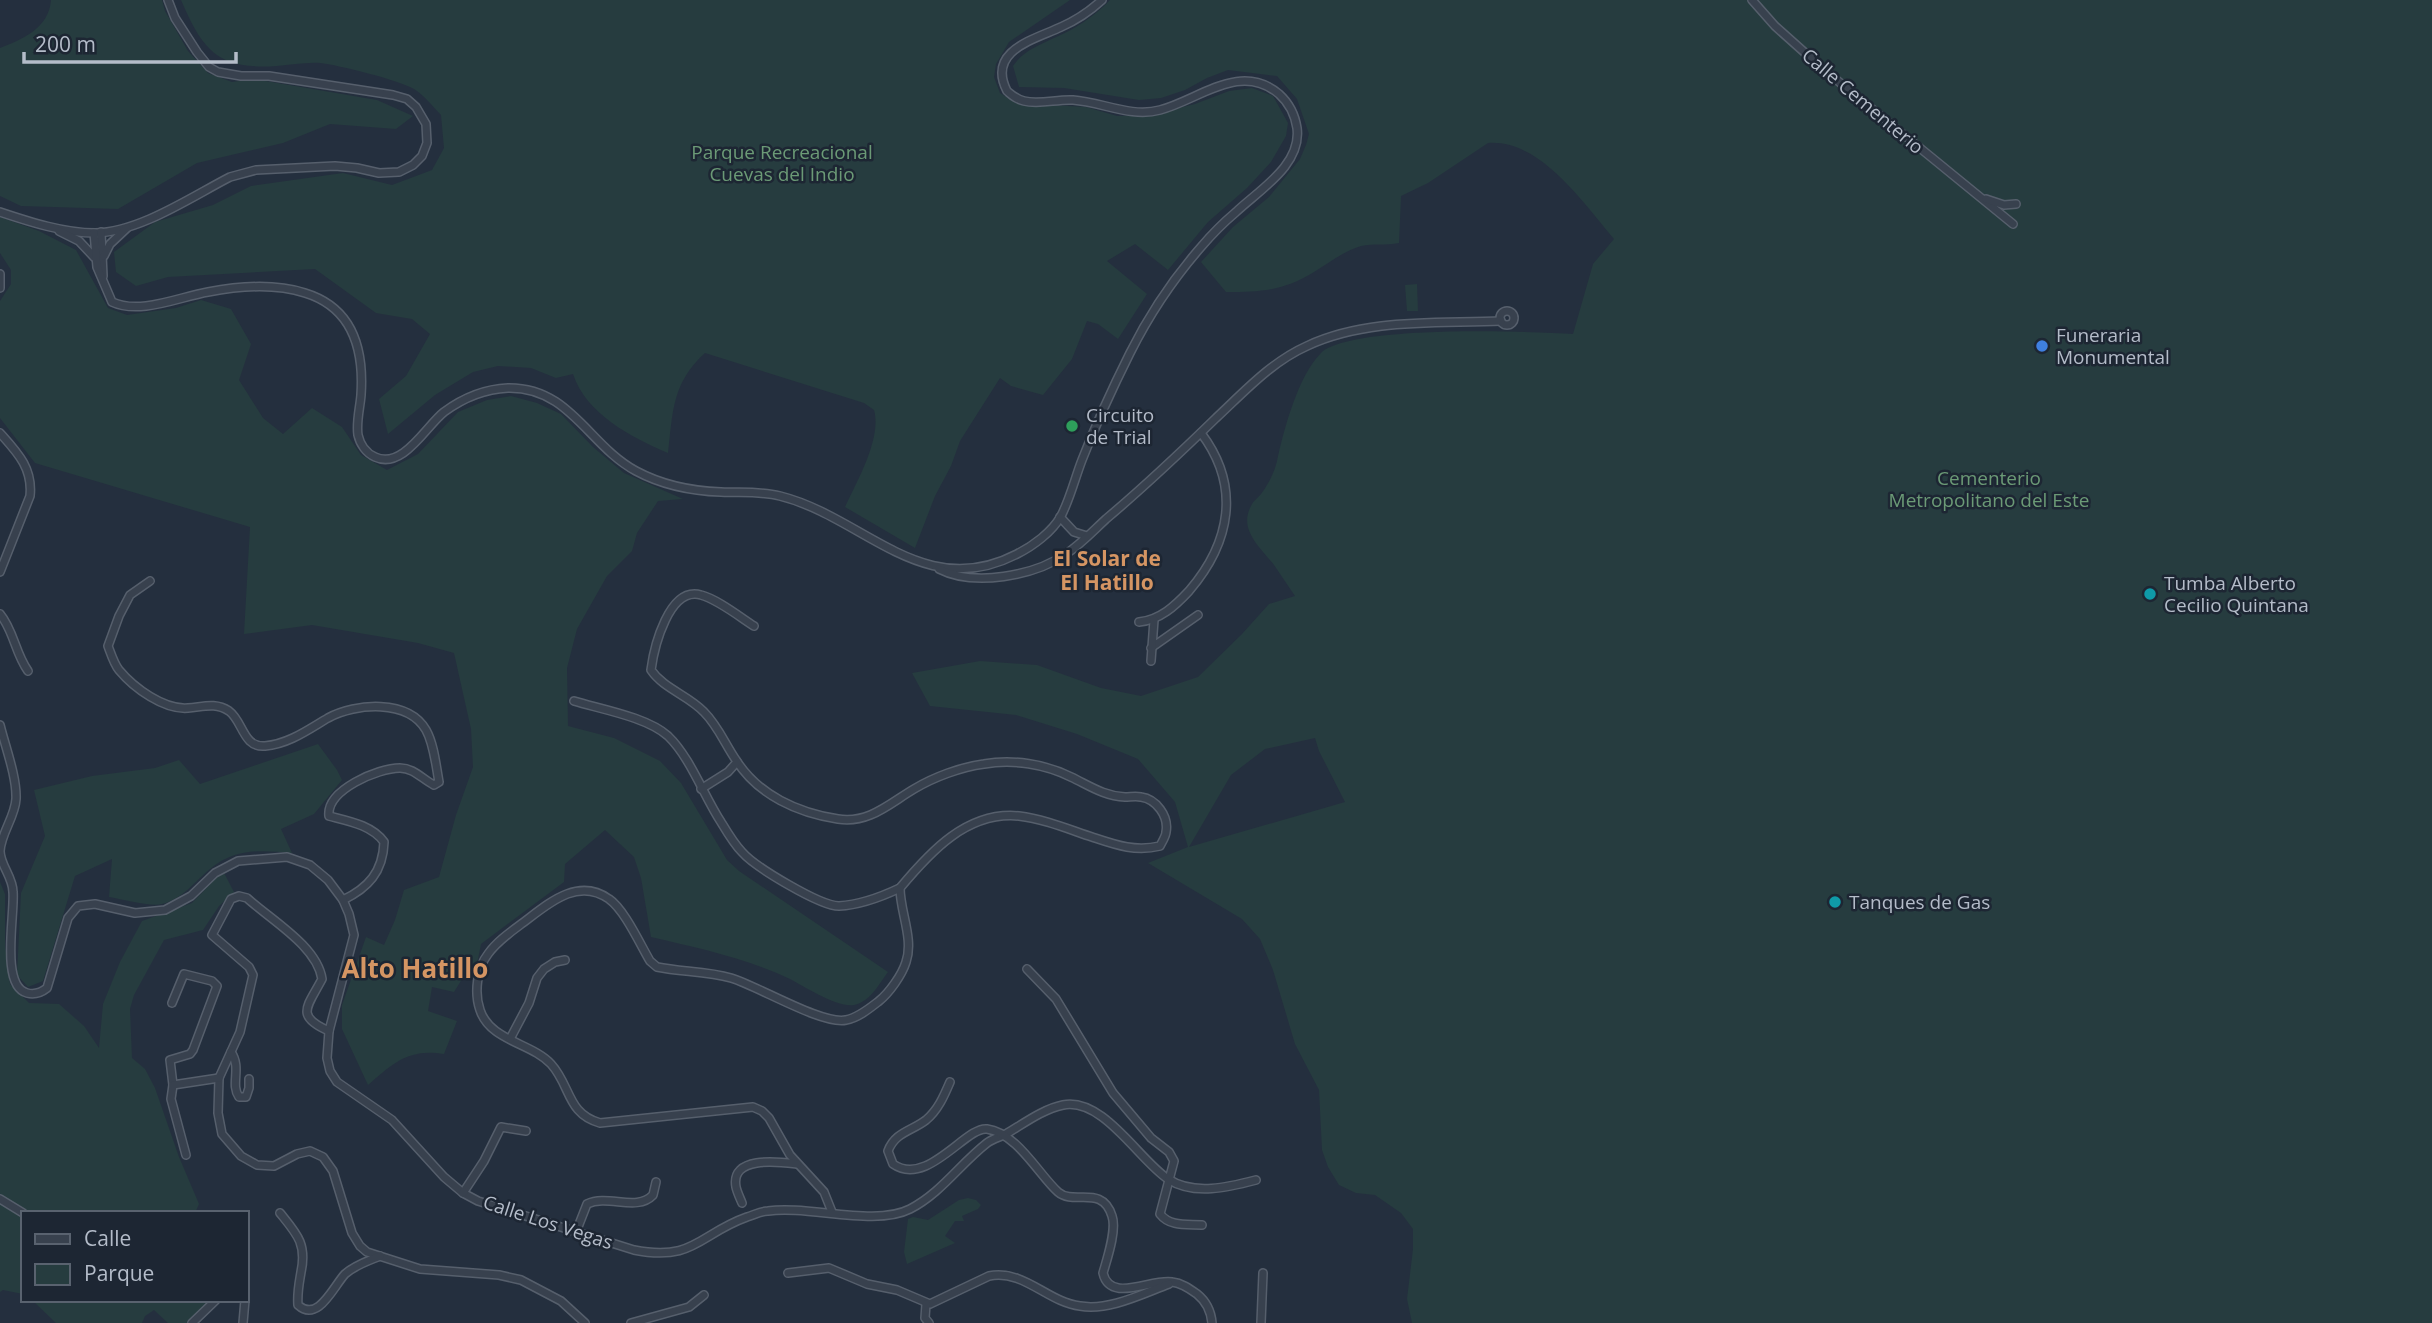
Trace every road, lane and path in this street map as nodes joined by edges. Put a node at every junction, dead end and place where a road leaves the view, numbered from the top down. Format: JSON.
{"nodes":[{"id":1,"x":168,"y":0,"type":"edge"},
{"id":2,"x":1102,"y":0,"type":"edge"},
{"id":3,"x":1752,"y":0,"type":"edge"},
{"id":4,"x":1979,"y":196,"type":"junction"},
{"id":5,"x":2016,"y":204,"type":"dead end"},
{"id":6,"x":0,"y":212,"type":"edge"},
{"id":7,"x":2012,"y":223,"type":"dead end"},
{"id":8,"x":49,"y":226,"type":"junction"},
{"id":9,"x":130,"y":226,"type":"junction"},
{"id":10,"x":97,"y":233,"type":"junction"},
{"id":11,"x":99,"y":260,"type":"junction"},
{"id":12,"x":0,"y":274,"type":"edge"},
{"id":13,"x":0,"y":288,"type":"edge"},
{"id":14,"x":1501,"y":321,"type":"dead end"},
{"id":15,"x":0,"y":433,"type":"edge"},
{"id":16,"x":1201,"y":433,"type":"junction"},
{"id":17,"x":1060,"y":517,"type":"junction"},
{"id":18,"x":1087,"y":536,"type":"junction"},
{"id":19,"x":935,"y":568,"type":"junction"},
{"id":20,"x":0,"y":572,"type":"edge"},
{"id":21,"x":150,"y":581,"type":"dead end"},
{"id":22,"x":0,"y":614,"type":"edge"},
{"id":23,"x":1198,"y":615,"type":"dead end"},
{"id":24,"x":1154,"y":620,"type":"junction"},
{"id":25,"x":1139,"y":622,"type":"dead end"},
{"id":26,"x":754,"y":626,"type":"dead end"},
{"id":27,"x":1151,"y":648,"type":"junction"},
{"id":28,"x":1151,"y":661,"type":"dead end"},
{"id":29,"x":28,"y":671,"type":"dead end"},
{"id":30,"x":574,"y":701,"type":"dead end"},
{"id":31,"x":0,"y":725,"type":"edge"},
{"id":32,"x":737,"y":762,"type":"junction"},
{"id":33,"x":701,"y":789,"type":"junction"},
{"id":34,"x":900,"y":888,"type":"junction"},
{"id":35,"x":342,"y":900,"type":"junction"},
{"id":36,"x":565,"y":960,"type":"dead end"},
{"id":37,"x":1027,"y":969,"type":"dead end"},
{"id":38,"x":173,"y":1003,"type":"dead end"},
{"id":39,"x":329,"y":1031,"type":"junction"},
{"id":40,"x":510,"y":1039,"type":"junction"},
{"id":41,"x":231,"y":1052,"type":"junction"},
{"id":42,"x":219,"y":1078,"type":"junction"},
{"id":43,"x":249,"y":1079,"type":"dead end"},
{"id":44,"x":950,"y":1082,"type":"dead end"},
{"id":45,"x":173,"y":1085,"type":"junction"},
{"id":46,"x":526,"y":1131,"type":"dead end"},
{"id":47,"x":1002,"y":1136,"type":"junction"},
{"id":48,"x":186,"y":1155,"type":"dead end"},
{"id":49,"x":797,"y":1164,"type":"junction"},
{"id":50,"x":1169,"y":1180,"type":"junction"},
{"id":51,"x":1256,"y":1180,"type":"dead end"},
{"id":52,"x":656,"y":1182,"type":"dead end"},
{"id":53,"x":463,"y":1193,"type":"junction"},
{"id":54,"x":0,"y":1199,"type":"edge"},
{"id":55,"x":742,"y":1203,"type":"dead end"},
{"id":56,"x":21,"y":1212,"type":"edge"},
{"id":57,"x":832,"y":1212,"type":"junction"},
{"id":58,"x":280,"y":1213,"type":"dead end"},
{"id":59,"x":1202,"y":1225,"type":"dead end"},
{"id":60,"x":576,"y":1232,"type":"junction"},
{"id":61,"x":380,"y":1256,"type":"junction"},
{"id":62,"x":788,"y":1273,"type":"dead end"},
{"id":63,"x":1263,"y":1273,"type":"dead end"},
{"id":64,"x":1174,"y":1282,"type":"junction"},
{"id":65,"x":704,"y":1295,"type":"dead end"},
{"id":66,"x":214,"y":1302,"type":"edge"},
{"id":67,"x":245,"y":1302,"type":"edge"},
{"id":68,"x":926,"y":1304,"type":"junction"},
{"id":69,"x":1212,"y":1319,"type":"edge"},
{"id":70,"x":192,"y":1323,"type":"edge"},
{"id":71,"x":243,"y":1323,"type":"edge"},
{"id":72,"x":585,"y":1323,"type":"edge"},
{"id":73,"x":631,"y":1323,"type":"edge"},
{"id":74,"x":929,"y":1323,"type":"edge"},
{"id":75,"x":1218,"y":1323,"type":"edge"},
{"id":76,"x":1261,"y":1323,"type":"edge"}],
"edges":[{"from":1,"to":9,"type":"street"},
{"from":2,"to":17,"type":"street"},
{"from":3,"to":4,"type":"street","name":"Calle Cementerio"},
{"from":4,"to":5,"type":"street","name":"Calle Cementerio"},
{"from":4,"to":7,"type":"street","name":"Calle Cementerio"},
{"from":6,"to":8,"type":"street"},
{"from":8,"to":10,"type":"street"},
{"from":8,"to":11,"type":"street"},
{"from":9,"to":10,"type":"street"},
{"from":9,"to":11,"type":"street"},
{"from":10,"to":11,"type":"street"},
{"from":11,"to":19,"type":"street"},
{"from":12,"to":13,"type":"street"},
{"from":14,"to":16,"type":"street"},
{"from":15,"to":20,"type":"street"},
{"from":16,"to":18,"type":"street"},
{"from":16,"to":24,"type":"street"},
{"from":17,"to":18,"type":"street"},
{"from":17,"to":19,"type":"street"},
{"from":18,"to":19,"type":"street"},
{"from":21,"to":35,"type":"street"},
{"from":22,"to":29,"type":"street"},
{"from":23,"to":27,"type":"street"},
{"from":24,"to":25,"type":"street"},
{"from":24,"to":27,"type":"street"},
{"from":26,"to":32,"type":"street"},
{"from":27,"to":28,"type":"street"},
{"from":30,"to":33,"type":"street"},
{"from":31,"to":35,"type":"street","name":"Calle Los Vegas"},
{"from":32,"to":33,"type":"street"},
{"from":32,"to":34,"type":"street"},
{"from":33,"to":34,"type":"street"},
{"from":34,"to":40,"type":"street"},
{"from":35,"to":39,"type":"street","name":"Calle Los Vegas"},
{"from":36,"to":40,"type":"street"},
{"from":37,"to":50,"type":"street"},
{"from":38,"to":45,"type":"street"},
{"from":39,"to":41,"type":"street"},
{"from":39,"to":53,"type":"street","name":"Calle Los Vegas"},
{"from":40,"to":49,"type":"street"},
{"from":41,"to":42,"type":"street"},
{"from":41,"to":43,"type":"street"},
{"from":42,"to":45,"type":"street"},
{"from":42,"to":61,"type":"street"},
{"from":44,"to":47,"type":"street"},
{"from":45,"to":48,"type":"street"},
{"from":46,"to":53,"type":"street"},
{"from":47,"to":50,"type":"street","name":"Calle Los Vegas"},
{"from":47,"to":57,"type":"street","name":"Calle Los Vegas"},
{"from":47,"to":64,"type":"street"},
{"from":49,"to":55,"type":"street"},
{"from":49,"to":57,"type":"street"},
{"from":50,"to":51,"type":"street"},
{"from":50,"to":59,"type":"street"},
{"from":52,"to":60,"type":"street"},
{"from":53,"to":60,"type":"street","name":"Calle Los Vegas"},
{"from":54,"to":56,"type":"street"},
{"from":57,"to":60,"type":"street","name":"Calle Los Vegas"},
{"from":58,"to":61,"type":"street"},
{"from":61,"to":72,"type":"street"},
{"from":62,"to":68,"type":"street"},
{"from":63,"to":76,"type":"street"},
{"from":64,"to":68,"type":"street"},
{"from":64,"to":69,"type":"street"},
{"from":65,"to":73,"type":"street"},
{"from":66,"to":70,"type":"street"},
{"from":67,"to":71,"type":"street"},
{"from":68,"to":74,"type":"street"},
{"from":69,"to":75,"type":"street"}]}
